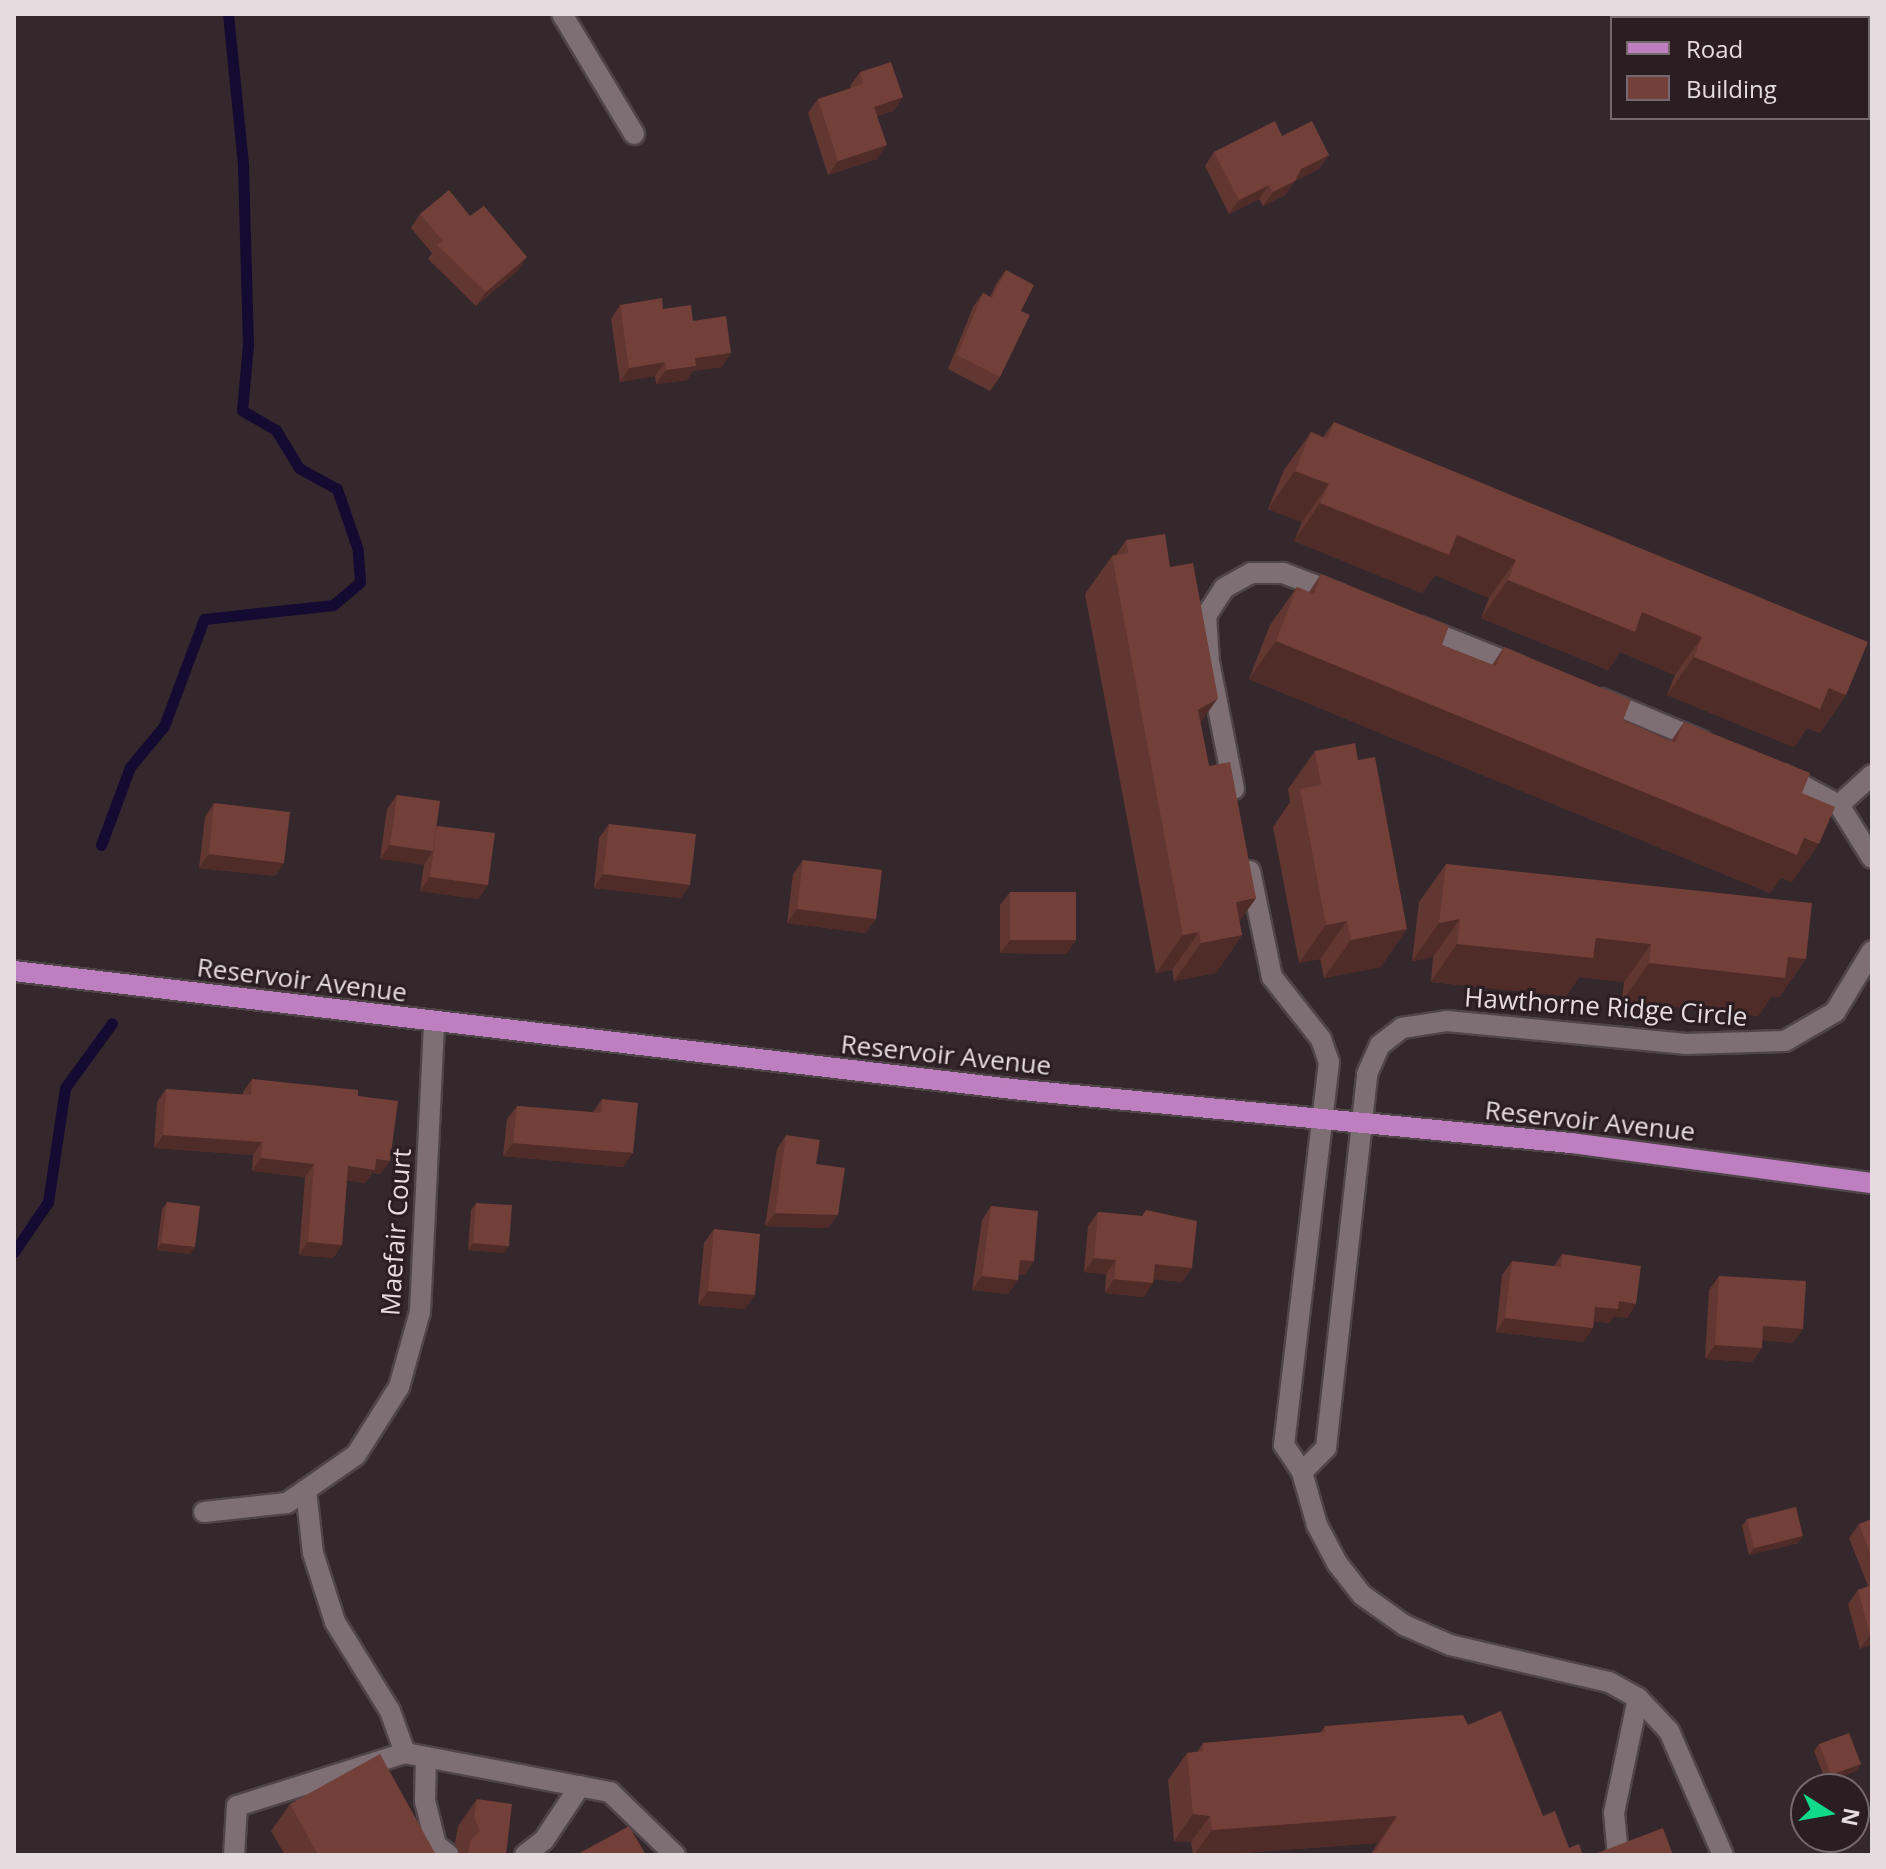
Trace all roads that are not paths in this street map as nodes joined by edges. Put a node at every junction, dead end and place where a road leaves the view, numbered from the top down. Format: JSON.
{"nodes":[{"id":1,"x":562,"y":14,"type":"edge"},
{"id":2,"x":634,"y":134,"type":"dead end"},
{"id":3,"x":1353,"y":600,"type":"edge"},
{"id":4,"x":1395,"y":616,"type":"edge"},
{"id":5,"x":1545,"y":677,"type":"edge"},
{"id":6,"x":1584,"y":692,"type":"edge"},
{"id":7,"x":1719,"y":748,"type":"edge"},
{"id":8,"x":1761,"y":766,"type":"edge"},
{"id":9,"x":1872,"y":775,"type":"edge"},
{"id":10,"x":1839,"y":805,"type":"junction"},
{"id":11,"x":1239,"y":814,"type":"edge"},
{"id":12,"x":1245,"y":845,"type":"edge"},
{"id":13,"x":1872,"y":858,"type":"edge"},
{"id":14,"x":1872,"y":951,"type":"edge"},
{"id":15,"x":14,"y":971,"type":"edge"},
{"id":16,"x":434,"y":1022,"type":"junction"},
{"id":17,"x":1323,"y":1118,"type":"junction"},
{"id":18,"x":1362,"y":1122,"type":"junction"},
{"id":19,"x":1872,"y":1183,"type":"edge"},
{"id":20,"x":1302,"y":1472,"type":"junction"},
{"id":21,"x":306,"y":1490,"type":"junction"},
{"id":22,"x":204,"y":1512,"type":"dead end"},
{"id":23,"x":1638,"y":1698,"type":"junction"},
{"id":24,"x":405,"y":1753,"type":"junction"},
{"id":25,"x":426,"y":1757,"type":"junction"},
{"id":26,"x":580,"y":1786,"type":"junction"},
{"id":27,"x":234,"y":1855,"type":"edge"},
{"id":28,"x":449,"y":1855,"type":"edge"},
{"id":29,"x":525,"y":1855,"type":"edge"},
{"id":30,"x":675,"y":1855,"type":"edge"},
{"id":31,"x":1618,"y":1855,"type":"edge"},
{"id":32,"x":1723,"y":1855,"type":"edge"}],
"edges":[{"from":1,"to":2,"type":"street"},
{"from":3,"to":11,"type":"street"},
{"from":4,"to":5,"type":"street"},
{"from":6,"to":7,"type":"street"},
{"from":8,"to":10,"type":"street"},
{"from":9,"to":10,"type":"street"},
{"from":10,"to":13,"type":"street"},
{"from":12,"to":17,"type":"street"},
{"from":14,"to":18,"type":"street","name":"Hawthorne Ridge Circle"},
{"from":15,"to":16,"type":"main road","name":"Reservoir Avenue"},
{"from":16,"to":17,"type":"main road","name":"Reservoir Avenue"},
{"from":16,"to":21,"type":"street","name":"Maefair Court"},
{"from":17,"to":18,"type":"main road","name":"Reservoir Avenue"},
{"from":17,"to":20,"type":"street"},
{"from":18,"to":19,"type":"main road","name":"Reservoir Avenue"},
{"from":18,"to":20,"type":"street","name":"Hawthorne Ridge Circle"},
{"from":20,"to":23,"type":"street"},
{"from":21,"to":22,"type":"street","name":"Maefair Court"},
{"from":21,"to":24,"type":"street"},
{"from":23,"to":31,"type":"street"},
{"from":23,"to":32,"type":"street"},
{"from":24,"to":25,"type":"street"},
{"from":24,"to":27,"type":"street"},
{"from":25,"to":26,"type":"street"},
{"from":25,"to":28,"type":"street"},
{"from":26,"to":29,"type":"street"},
{"from":26,"to":30,"type":"street"}]}
